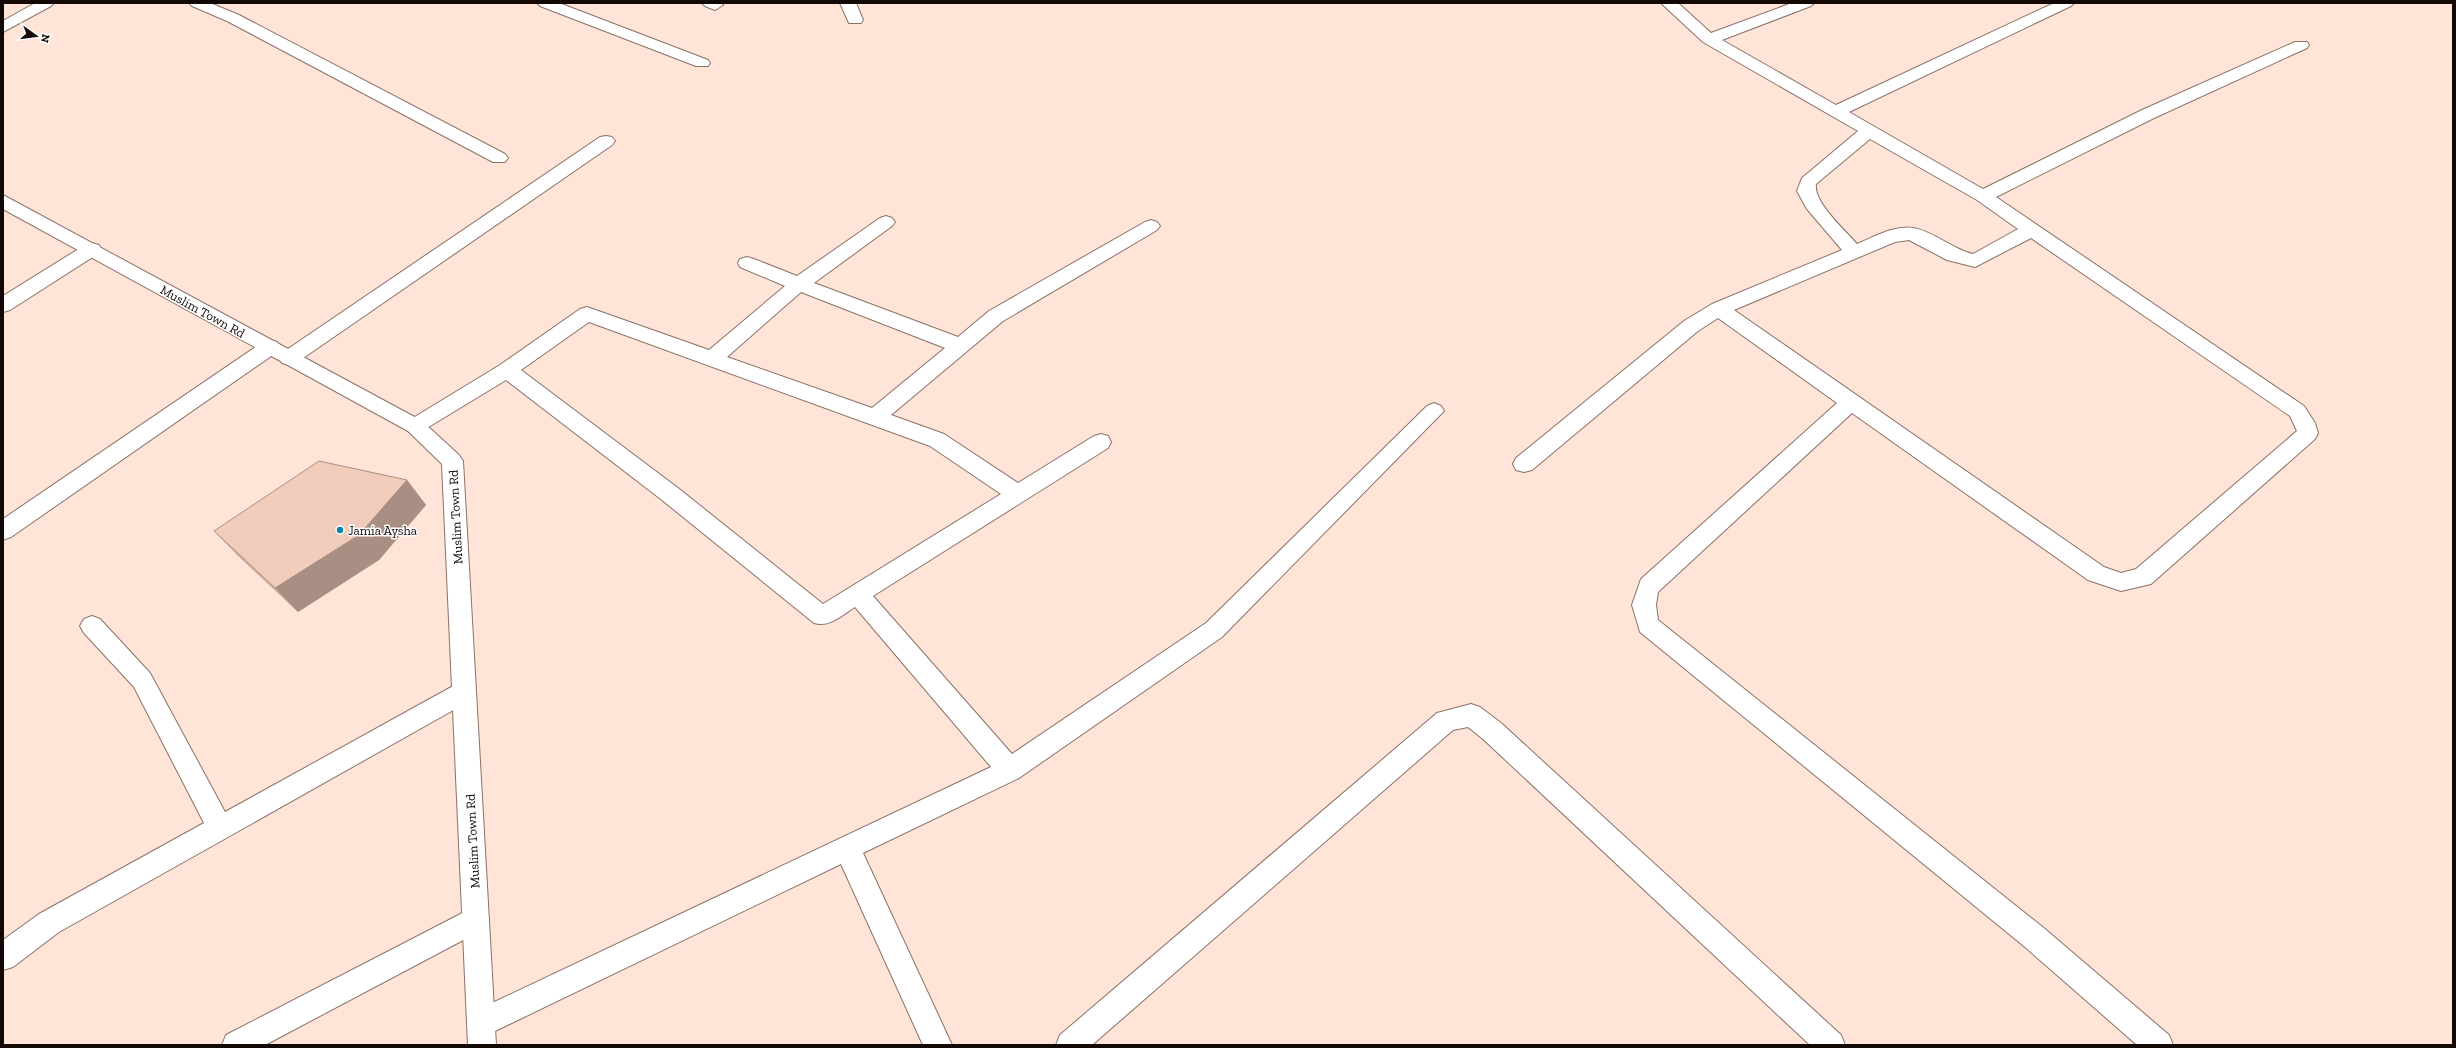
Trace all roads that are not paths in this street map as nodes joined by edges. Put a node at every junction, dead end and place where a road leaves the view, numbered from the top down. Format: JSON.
{"nodes":[{"id":1,"x":46,"y":3,"type":"edge"},
{"id":2,"x":197,"y":3,"type":"edge"},
{"id":3,"x":545,"y":3,"type":"edge"},
{"id":4,"x":848,"y":3,"type":"edge"},
{"id":5,"x":1669,"y":3,"type":"edge"},
{"id":6,"x":1806,"y":3,"type":"edge"},
{"id":7,"x":2066,"y":3,"type":"edge"},
{"id":8,"x":855,"y":20,"type":"dead end"},
{"id":9,"x":3,"y":27,"type":"edge"},
{"id":10,"x":1708,"y":39,"type":"junction"},
{"id":11,"x":2301,"y":45,"type":"dead end"},
{"id":12,"x":702,"y":63,"type":"dead end"},
{"id":13,"x":1838,"y":112,"type":"junction"},
{"id":14,"x":1870,"y":130,"type":"junction"},
{"id":15,"x":606,"y":141,"type":"dead end"},
{"id":16,"x":499,"y":158,"type":"dead end"},
{"id":17,"x":1983,"y":196,"type":"junction"},
{"id":18,"x":3,"y":201,"type":"edge"},
{"id":19,"x":886,"y":222,"type":"dead end"},
{"id":20,"x":1151,"y":226,"type":"dead end"},
{"id":21,"x":2032,"y":229,"type":"junction"},
{"id":22,"x":92,"y":249,"type":"junction"},
{"id":23,"x":1853,"y":251,"type":"junction"},
{"id":24,"x":747,"y":263,"type":"dead end"},
{"id":25,"x":799,"y":284,"type":"junction"},
{"id":26,"x":3,"y":305,"type":"edge"},
{"id":27,"x":1719,"y":309,"type":"junction"},
{"id":28,"x":961,"y":346,"type":"junction"},
{"id":29,"x":280,"y":352,"type":"junction"},
{"id":30,"x":712,"y":359,"type":"junction"},
{"id":31,"x":507,"y":370,"type":"junction"},
{"id":32,"x":1851,"y":402,"type":"junction"},
{"id":33,"x":1434,"y":411,"type":"dead end"},
{"id":34,"x":875,"y":417,"type":"junction"},
{"id":35,"x":415,"y":426,"type":"junction"},
{"id":36,"x":1101,"y":442,"type":"dead end"},
{"id":37,"x":1524,"y":464,"type":"dead end"},
{"id":38,"x":1018,"y":495,"type":"junction"},
{"id":39,"x":3,"y":531,"type":"edge"},
{"id":40,"x":858,"y":594,"type":"junction"},
{"id":41,"x":92,"y":626,"type":"dead end"},
{"id":42,"x":464,"y":692,"type":"junction"},
{"id":43,"x":1010,"y":770,"type":"junction"},
{"id":44,"x":220,"y":828,"type":"junction"},
{"id":45,"x":847,"y":848,"type":"junction"},
{"id":46,"x":476,"y":919,"type":"junction"},
{"id":47,"x":3,"y":957,"type":"edge"},
{"id":48,"x":482,"y":1034,"type":"edge"},
{"id":49,"x":236,"y":1045,"type":"edge"},
{"id":50,"x":938,"y":1045,"type":"edge"},
{"id":51,"x":1070,"y":1045,"type":"edge"},
{"id":52,"x":1831,"y":1045,"type":"edge"},
{"id":53,"x":2159,"y":1045,"type":"edge"}],
"edges":[{"from":1,"to":9,"type":"street"},
{"from":2,"to":16,"type":"street"},
{"from":3,"to":12,"type":"street"},
{"from":4,"to":8,"type":"street"},
{"from":5,"to":10,"type":"street"},
{"from":6,"to":10,"type":"street"},
{"from":7,"to":13,"type":"street"},
{"from":10,"to":13,"type":"street"},
{"from":11,"to":17,"type":"street"},
{"from":13,"to":14,"type":"street"},
{"from":14,"to":17,"type":"street"},
{"from":14,"to":23,"type":"street"},
{"from":15,"to":29,"type":"street"},
{"from":17,"to":21,"type":"street"},
{"from":18,"to":22,"type":"street","name":"Muslim Town Rd"},
{"from":19,"to":25,"type":"street"},
{"from":20,"to":28,"type":"street"},
{"from":21,"to":23,"type":"street"},
{"from":21,"to":32,"type":"street"},
{"from":22,"to":26,"type":"street"},
{"from":22,"to":29,"type":"street","name":"Muslim Town Rd"},
{"from":23,"to":27,"type":"street"},
{"from":24,"to":25,"type":"street"},
{"from":25,"to":28,"type":"street"},
{"from":25,"to":30,"type":"street"},
{"from":27,"to":32,"type":"street"},
{"from":27,"to":37,"type":"street"},
{"from":28,"to":34,"type":"street"},
{"from":29,"to":35,"type":"street","name":"Muslim Town Rd"},
{"from":29,"to":39,"type":"street"},
{"from":30,"to":31,"type":"street"},
{"from":30,"to":34,"type":"street"},
{"from":31,"to":35,"type":"street"},
{"from":31,"to":40,"type":"street"},
{"from":32,"to":53,"type":"street"},
{"from":33,"to":43,"type":"street"},
{"from":34,"to":38,"type":"street"},
{"from":35,"to":42,"type":"street","name":"Muslim Town Rd"},
{"from":36,"to":38,"type":"street"},
{"from":38,"to":40,"type":"street"},
{"from":40,"to":43,"type":"street"},
{"from":41,"to":44,"type":"street"},
{"from":42,"to":44,"type":"street"},
{"from":42,"to":46,"type":"street","name":"Muslim Town Rd"},
{"from":43,"to":45,"type":"street"},
{"from":44,"to":47,"type":"street"},
{"from":45,"to":48,"type":"street"},
{"from":45,"to":50,"type":"street"},
{"from":46,"to":48,"type":"street","name":"Muslim Town Rd"},
{"from":46,"to":49,"type":"street"},
{"from":51,"to":52,"type":"street"}]}
